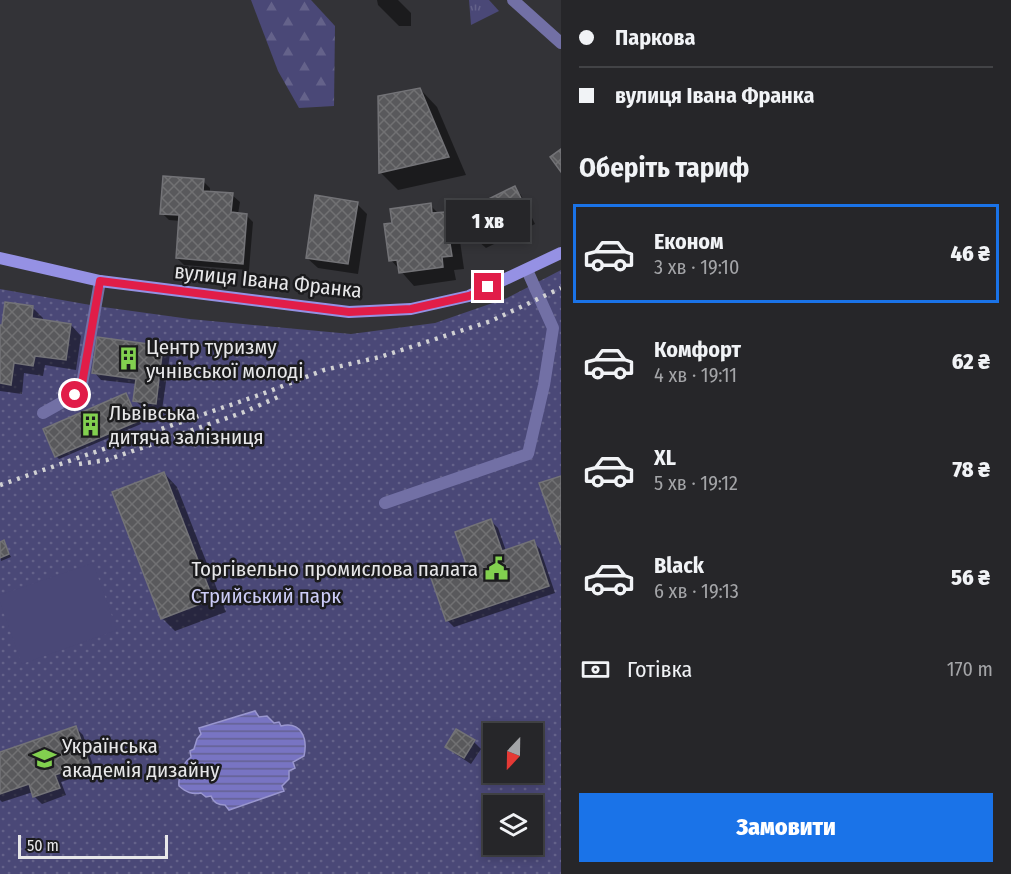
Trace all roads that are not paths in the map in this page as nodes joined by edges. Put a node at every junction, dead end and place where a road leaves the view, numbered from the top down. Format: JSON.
{"nodes":[{"id":1,"x":513,"y":0,"type":"edge"},
{"id":2,"x":560,"y":44,"type":"edge"},
{"id":3,"x":561,"y":253,"type":"edge"},
{"id":4,"x":0,"y":258,"type":"edge"},
{"id":5,"x":527,"y":270,"type":"junction"},
{"id":6,"x":100,"y":281,"type":"junction"},
{"id":7,"x":43,"y":413,"type":"dead end"},
{"id":8,"x":385,"y":503,"type":"dead end"}],
"edges":[{"from":1,"to":2,"type":"lane"},
{"from":3,"to":5,"type":"main road","name":"вулиця Івана Франка"},
{"from":4,"to":6,"type":"main road","name":"вулиця Івана Франка"},
{"from":5,"to":6,"type":"main road","name":"вулиця Івана Франка"},
{"from":5,"to":8,"type":"lane"},
{"from":6,"to":7,"type":"lane"}]}
